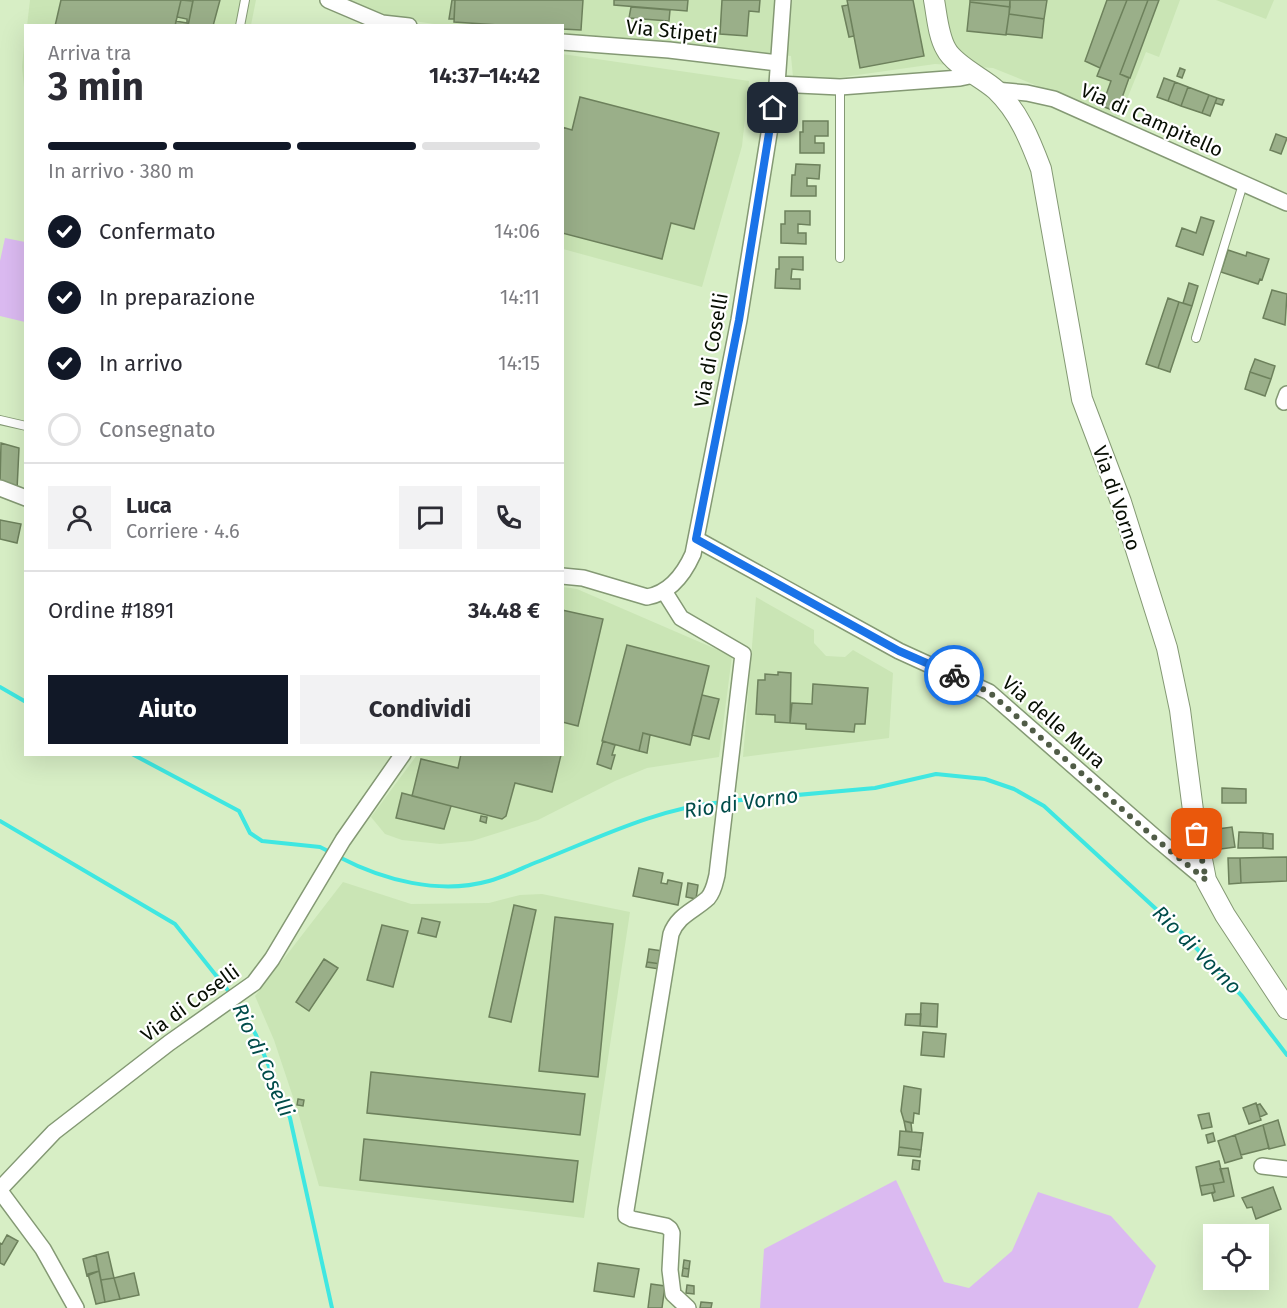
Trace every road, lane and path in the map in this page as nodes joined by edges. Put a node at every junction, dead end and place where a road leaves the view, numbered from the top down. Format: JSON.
{"nodes":[{"id":1,"x":245,"y":0,"type":"edge"},
{"id":2,"x":328,"y":0,"type":"edge"},
{"id":3,"x":783,"y":0,"type":"edge"},
{"id":4,"x":934,"y":0,"type":"edge"},
{"id":5,"x":240,"y":24,"type":"edge"},
{"id":6,"x":396,"y":24,"type":"edge"},
{"id":7,"x":564,"y":42,"type":"edge"},
{"id":8,"x":778,"y":63,"type":"junction"},
{"id":9,"x":974,"y":75,"type":"junction"},
{"id":10,"x":777,"y":84,"type":"junction"},
{"id":11,"x":840,"y":87,"type":"junction"},
{"id":12,"x":995,"y":90,"type":"junction"},
{"id":13,"x":1243,"y":184,"type":"junction"},
{"id":14,"x":1287,"y":203,"type":"edge"},
{"id":15,"x":840,"y":258,"type":"dead end"},
{"id":16,"x":1196,"y":338,"type":"dead end"},
{"id":17,"x":0,"y":420,"type":"edge"},
{"id":18,"x":24,"y":426,"type":"edge"},
{"id":19,"x":0,"y":488,"type":"edge"},
{"id":20,"x":24,"y":497,"type":"edge"},
{"id":21,"x":696,"y":539,"type":"junction"},
{"id":22,"x":564,"y":576,"type":"edge"},
{"id":23,"x":664,"y":591,"type":"junction"},
{"id":24,"x":402,"y":756,"type":"edge"},
{"id":25,"x":1206,"y":880,"type":"junction"},
{"id":26,"x":1287,"y":1009,"type":"edge"},
{"id":27,"x":1262,"y":1166,"type":"dead end"},
{"id":28,"x":1287,"y":1169,"type":"edge"},
{"id":29,"x":0,"y":1190,"type":"edge"},
{"id":30,"x":76,"y":1308,"type":"edge"},
{"id":31,"x":688,"y":1308,"type":"edge"}],
"edges":[{"from":1,"to":5,"type":"lane"},
{"from":2,"to":6,"type":"street"},
{"from":3,"to":8,"type":"street","name":"Via di Coselli"},
{"from":4,"to":9,"type":"street","name":"Via di Vorno"},
{"from":7,"to":8,"type":"street","name":"Via Stipeti"},
{"from":8,"to":10,"type":"street","name":"Via di Coselli"},
{"from":9,"to":11,"type":"street"},
{"from":9,"to":12,"type":"street","name":"Via di Vorno"},
{"from":10,"to":11,"type":"street"},
{"from":10,"to":21,"type":"street","name":"Via di Coselli"},
{"from":11,"to":15,"type":"lane"},
{"from":12,"to":13,"type":"street","name":"Via di Campitello"},
{"from":12,"to":25,"type":"street","name":"Via di Vorno"},
{"from":13,"to":14,"type":"street","name":"Via di Campitello"},
{"from":13,"to":16,"type":"lane"},
{"from":17,"to":18,"type":"lane"},
{"from":19,"to":20,"type":"street"},
{"from":21,"to":23,"type":"street","name":"Via di Coselli"},
{"from":21,"to":25,"type":"street","name":"Via delle Mura"},
{"from":22,"to":23,"type":"street"},
{"from":23,"to":31,"type":"street"},
{"from":24,"to":29,"type":"street","name":"Via di Coselli"},
{"from":25,"to":26,"type":"street","name":"Via di Vorno"},
{"from":27,"to":28,"type":"street"},
{"from":29,"to":30,"type":"street","name":"Via di Coselli"}]}
